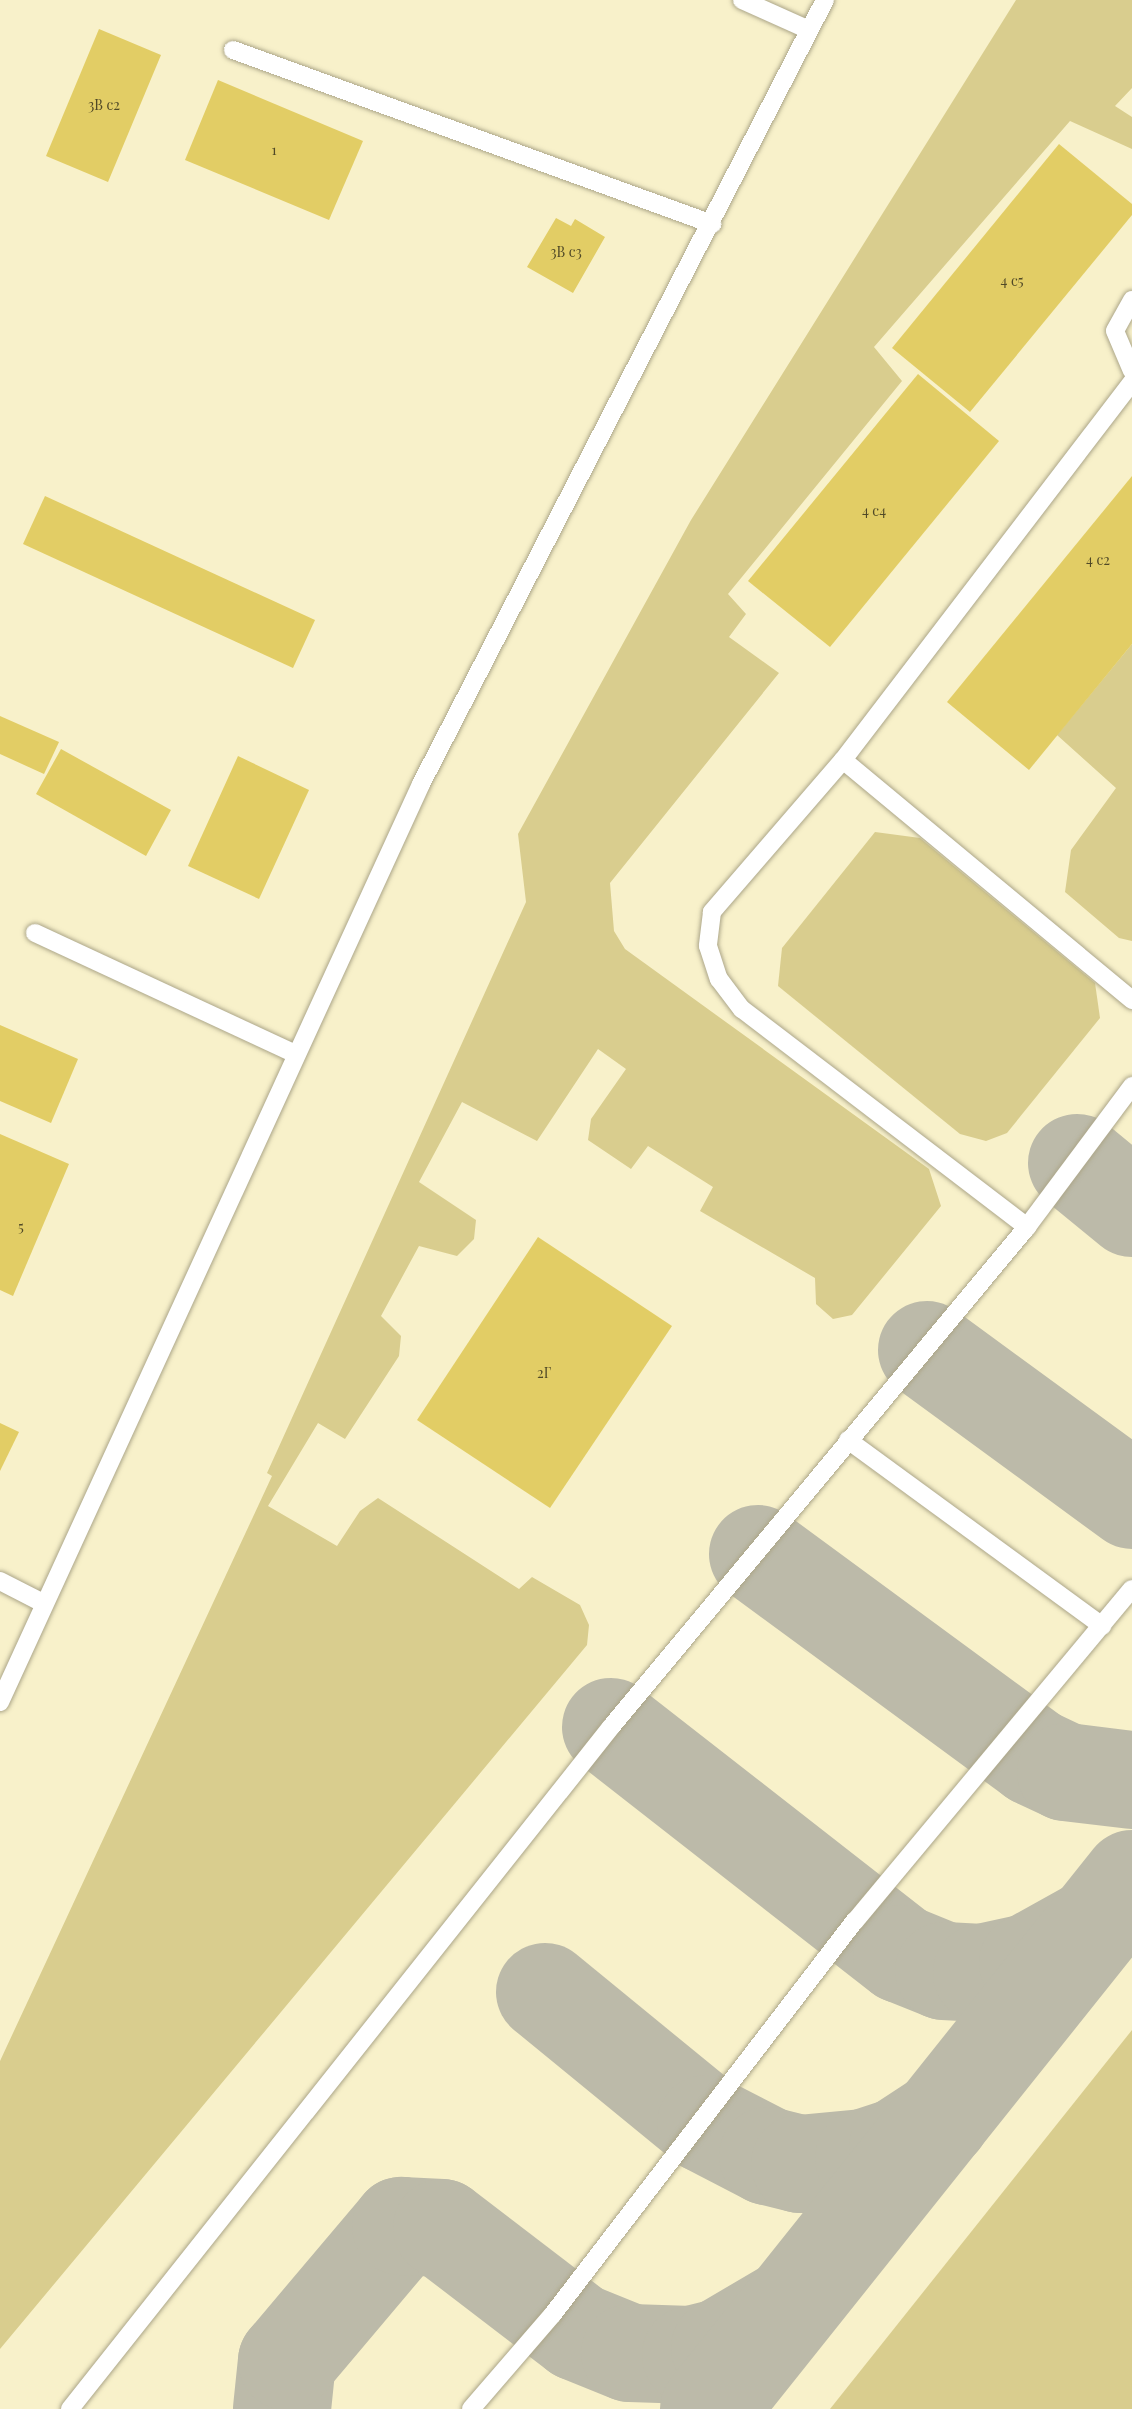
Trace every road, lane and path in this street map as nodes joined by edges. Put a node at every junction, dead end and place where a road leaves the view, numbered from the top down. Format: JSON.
{"nodes":[{"id":1,"x":743,"y":0,"type":"edge"},
{"id":2,"x":825,"y":0,"type":"edge"},
{"id":3,"x":809,"y":30,"type":"junction"},
{"id":4,"x":233,"y":50,"type":"dead end"},
{"id":5,"x":712,"y":224,"type":"junction"},
{"id":6,"x":1132,"y":300,"type":"edge"},
{"id":7,"x":1132,"y":371,"type":"edge"},
{"id":8,"x":1132,"y":382,"type":"edge"},
{"id":9,"x":843,"y":760,"type":"junction"},
{"id":10,"x":35,"y":933,"type":"dead end"},
{"id":11,"x":1132,"y":1000,"type":"edge"},
{"id":12,"x":296,"y":1054,"type":"junction"},
{"id":13,"x":1132,"y":1086,"type":"edge"},
{"id":14,"x":1027,"y":1227,"type":"junction"},
{"id":15,"x":848,"y":1440,"type":"junction"},
{"id":16,"x":0,"y":1581,"type":"edge"},
{"id":17,"x":1132,"y":1589,"type":"edge"},
{"id":18,"x":43,"y":1603,"type":"junction"},
{"id":19,"x":1102,"y":1626,"type":"junction"},
{"id":20,"x":0,"y":1702,"type":"edge"},
{"id":21,"x":70,"y":2409,"type":"edge"},
{"id":22,"x":471,"y":2409,"type":"edge"}],
"edges":[{"from":1,"to":3,"type":"lane"},
{"from":2,"to":3,"type":"lane"},
{"from":3,"to":5,"type":"lane"},
{"from":4,"to":5,"type":"lane"},
{"from":5,"to":12,"type":"lane"},
{"from":6,"to":7,"type":"lane"},
{"from":8,"to":9,"type":"lane"},
{"from":9,"to":11,"type":"lane"},
{"from":9,"to":14,"type":"lane"},
{"from":10,"to":12,"type":"lane"},
{"from":12,"to":18,"type":"lane"},
{"from":13,"to":14,"type":"lane"},
{"from":14,"to":15,"type":"lane"},
{"from":15,"to":19,"type":"lane"},
{"from":15,"to":21,"type":"lane"},
{"from":16,"to":18,"type":"lane"},
{"from":17,"to":19,"type":"lane"},
{"from":18,"to":20,"type":"lane"},
{"from":19,"to":22,"type":"lane"}]}
